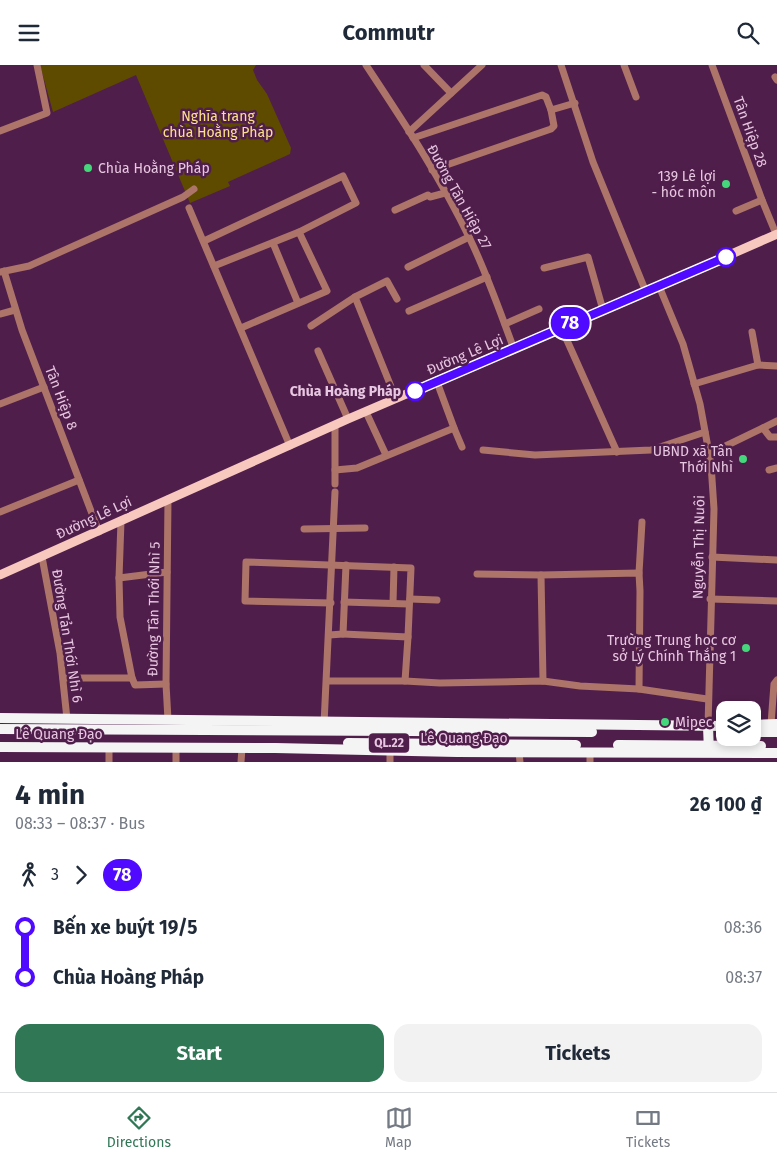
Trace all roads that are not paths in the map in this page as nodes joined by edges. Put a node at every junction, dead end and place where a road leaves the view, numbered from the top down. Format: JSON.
{"nodes":[{"id":1,"x":37,"y":65,"type":"edge"},
{"id":2,"x":366,"y":65,"type":"edge"},
{"id":3,"x":424,"y":65,"type":"edge"},
{"id":4,"x":482,"y":65,"type":"edge"},
{"id":5,"x":561,"y":65,"type":"edge"},
{"id":6,"x":624,"y":65,"type":"edge"},
{"id":7,"x":712,"y":65,"type":"edge"},
{"id":8,"x":451,"y":93,"type":"junction"},
{"id":9,"x":636,"y":97,"type":"dead end"},
{"id":10,"x":575,"y":103,"type":"junction"},
{"id":11,"x":551,"y":110,"type":"junction"},
{"id":12,"x":0,"y":131,"type":"edge"},
{"id":13,"x":411,"y":135,"type":"junction"},
{"id":14,"x":432,"y":170,"type":"junction"},
{"id":15,"x":194,"y":189,"type":"dead end"},
{"id":16,"x":445,"y":193,"type":"junction"},
{"id":17,"x":762,"y":200,"type":"junction"},
{"id":18,"x":189,"y":208,"type":"dead end"},
{"id":19,"x":395,"y":210,"type":"dead end"},
{"id":20,"x":736,"y":211,"type":"dead end"},
{"id":21,"x":299,"y":232,"type":"junction"},
{"id":22,"x":777,"y":234,"type":"edge"},
{"id":23,"x":469,"y":237,"type":"junction"},
{"id":24,"x":204,"y":241,"type":"junction"},
{"id":25,"x":273,"y":243,"type":"junction"},
{"id":26,"x":214,"y":266,"type":"junction"},
{"id":27,"x":408,"y":267,"type":"dead end"},
{"id":28,"x":544,"y":268,"type":"dead end"},
{"id":29,"x":2,"y":272,"type":"edge"},
{"id":30,"x":487,"y":277,"type":"junction"},
{"id":31,"x":659,"y":287,"type":"junction"},
{"id":32,"x":646,"y":291,"type":"junction"},
{"id":33,"x":355,"y":297,"type":"junction"},
{"id":34,"x":397,"y":299,"type":"dead end"},
{"id":35,"x":298,"y":303,"type":"junction"},
{"id":36,"x":15,"y":309,"type":"junction"},
{"id":37,"x":539,"y":309,"type":"dead end"},
{"id":38,"x":603,"y":310,"type":"junction"},
{"id":39,"x":409,"y":311,"type":"dead end"},
{"id":40,"x":0,"y":314,"type":"edge"},
{"id":41,"x":505,"y":324,"type":"junction"},
{"id":42,"x":311,"y":326,"type":"dead end"},
{"id":43,"x":561,"y":327,"type":"junction"},
{"id":44,"x":241,"y":328,"type":"junction"},
{"id":45,"x":752,"y":332,"type":"dead end"},
{"id":46,"x":514,"y":349,"type":"junction"},
{"id":47,"x":318,"y":351,"type":"dead end"},
{"id":48,"x":758,"y":365,"type":"junction"},
{"id":49,"x":777,"y":366,"type":"edge"},
{"id":50,"x":437,"y":382,"type":"junction"},
{"id":51,"x":694,"y":384,"type":"junction"},
{"id":52,"x":44,"y":387,"type":"junction"},
{"id":53,"x":396,"y":399,"type":"junction"},
{"id":54,"x":0,"y":404,"type":"edge"},
{"id":55,"x":366,"y":412,"type":"junction"},
{"id":56,"x":348,"y":419,"type":"junction"},
{"id":57,"x":777,"y":421,"type":"edge"},
{"id":58,"x":335,"y":426,"type":"junction"},
{"id":59,"x":454,"y":427,"type":"junction"},
{"id":60,"x":763,"y":428,"type":"junction"},
{"id":61,"x":705,"y":432,"type":"junction"},
{"id":62,"x":777,"y":437,"type":"edge"},
{"id":63,"x":290,"y":446,"type":"junction"},
{"id":64,"x":462,"y":447,"type":"dead end"},
{"id":65,"x":483,"y":450,"type":"dead end"},
{"id":66,"x":617,"y":452,"type":"junction"},
{"id":67,"x":709,"y":454,"type":"junction"},
{"id":68,"x":386,"y":455,"type":"junction"},
{"id":69,"x":335,"y":469,"type":"junction"},
{"id":70,"x":78,"y":480,"type":"junction"},
{"id":71,"x":168,"y":499,"type":"junction"},
{"id":72,"x":0,"y":512,"type":"edge"},
{"id":73,"x":121,"y":521,"type":"junction"},
{"id":74,"x":642,"y":522,"type":"dead end"},
{"id":75,"x":365,"y":528,"type":"dead end"},
{"id":76,"x":304,"y":529,"type":"dead end"},
{"id":77,"x":334,"y":529,"type":"junction"},
{"id":78,"x":99,"y":532,"type":"junction"},
{"id":79,"x":42,"y":557,"type":"junction"},
{"id":80,"x":712,"y":557,"type":"junction"},
{"id":81,"x":777,"y":560,"type":"edge"},
{"id":82,"x":332,"y":564,"type":"junction"},
{"id":83,"x":346,"y":565,"type":"junction"},
{"id":84,"x":394,"y":567,"type":"junction"},
{"id":85,"x":167,"y":572,"type":"junction"},
{"id":86,"x":639,"y":573,"type":"junction"},
{"id":87,"x":477,"y":574,"type":"dead end"},
{"id":88,"x":0,"y":575,"type":"edge"},
{"id":89,"x":541,"y":575,"type":"junction"},
{"id":90,"x":119,"y":578,"type":"junction"},
{"id":91,"x":710,"y":599,"type":"junction"},
{"id":92,"x":437,"y":600,"type":"dead end"},
{"id":93,"x":410,"y":601,"type":"junction"},
{"id":94,"x":777,"y":601,"type":"edge"},
{"id":95,"x":344,"y":602,"type":"junction"},
{"id":96,"x":331,"y":603,"type":"junction"},
{"id":97,"x":393,"y":603,"type":"junction"},
{"id":98,"x":342,"y":633,"type":"junction"},
{"id":99,"x":329,"y":635,"type":"junction"},
{"id":100,"x":408,"y":637,"type":"junction"},
{"id":101,"x":132,"y":677,"type":"junction"},
{"id":102,"x":63,"y":678,"type":"junction"},
{"id":103,"x":777,"y":680,"type":"edge"},
{"id":104,"x":327,"y":681,"type":"junction"},
{"id":105,"x":405,"y":681,"type":"junction"},
{"id":106,"x":543,"y":681,"type":"junction"},
{"id":107,"x":166,"y":684,"type":"junction"},
{"id":108,"x":639,"y":689,"type":"junction"},
{"id":109,"x":708,"y":699,"type":"junction"},
{"id":110,"x":0,"y":718,"type":"edge"},
{"id":111,"x":67,"y":719,"type":"junction"},
{"id":112,"x":168,"y":720,"type":"junction"},
{"id":113,"x":324,"y":726,"type":"junction"},
{"id":114,"x":761,"y":726,"type":"edge"},
{"id":115,"x":775,"y":727,"type":"edge"},
{"id":116,"x":716,"y":728,"type":"edge"},
{"id":117,"x":0,"y":729,"type":"edge"},
{"id":118,"x":707,"y":729,"type":"junction"},
{"id":119,"x":716,"y":731,"type":"edge"},
{"id":120,"x":761,"y":731,"type":"edge"},
{"id":121,"x":0,"y":740,"type":"edge"},
{"id":122,"x":777,"y":746,"type":"edge"},
{"id":123,"x":0,"y":747,"type":"edge"},
{"id":124,"x":108,"y":748,"type":"junction"},
{"id":125,"x":176,"y":748,"type":"junction"},
{"id":126,"x":242,"y":748,"type":"junction"},
{"id":127,"x":390,"y":751,"type":"junction"},
{"id":128,"x":709,"y":753,"type":"edge"},
{"id":129,"x":777,"y":753,"type":"edge"},
{"id":130,"x":520,"y":757,"type":"edge"},
{"id":131,"x":590,"y":757,"type":"edge"},
{"id":132,"x":109,"y":762,"type":"edge"},
{"id":133,"x":176,"y":762,"type":"edge"},
{"id":134,"x":241,"y":762,"type":"edge"},
{"id":135,"x":390,"y":762,"type":"edge"}],
"edges":[{"from":1,"to":12,"type":"street"},
{"from":2,"to":13,"type":"street","name":"Đường Tân Hiệp 27"},
{"from":3,"to":8,"type":"street"},
{"from":4,"to":8,"type":"street"},
{"from":5,"to":10,"type":"street"},
{"from":6,"to":9,"type":"street"},
{"from":7,"to":17,"type":"street","name":"Tân Hiệp 28"},
{"from":8,"to":13,"type":"street"},
{"from":10,"to":11,"type":"street"},
{"from":10,"to":32,"type":"street"},
{"from":11,"to":13,"type":"street"},
{"from":11,"to":14,"type":"street"},
{"from":13,"to":14,"type":"street","name":"Đường Tân Hiệp 27"},
{"from":14,"to":16,"type":"street","name":"Đường Tân Hiệp 27"},
{"from":15,"to":29,"type":"street"},
{"from":16,"to":19,"type":"street"},
{"from":16,"to":23,"type":"street","name":"Đường Tân Hiệp 27"},
{"from":17,"to":20,"type":"street"},
{"from":17,"to":22,"type":"street","name":"Tân Hiệp 28"},
{"from":18,"to":24,"type":"street"},
{"from":21,"to":24,"type":"street"},
{"from":21,"to":25,"type":"street"},
{"from":21,"to":35,"type":"street"},
{"from":22,"to":31,"type":"main road","name":"Đường Lê Lợi"},
{"from":23,"to":27,"type":"street"},
{"from":23,"to":30,"type":"street","name":"Đường Tân Hiệp 27"},
{"from":24,"to":26,"type":"street"},
{"from":25,"to":26,"type":"street"},
{"from":25,"to":35,"type":"street"},
{"from":26,"to":44,"type":"street"},
{"from":28,"to":38,"type":"street"},
{"from":29,"to":36,"type":"street","name":"Tân Hiệp 8"},
{"from":30,"to":39,"type":"street"},
{"from":30,"to":41,"type":"street","name":"Đường Tân Hiệp 27"},
{"from":31,"to":32,"type":"main road","name":"Đường Lê Lợi"},
{"from":31,"to":51,"type":"street","name":"Nguyễn Thị Nuôi"},
{"from":32,"to":38,"type":"main road","name":"Đường Lê Lợi"},
{"from":33,"to":34,"type":"street"},
{"from":33,"to":42,"type":"street"},
{"from":33,"to":53,"type":"street"},
{"from":35,"to":44,"type":"street"},
{"from":36,"to":40,"type":"street"},
{"from":36,"to":52,"type":"street","name":"Tân Hiệp 8"},
{"from":37,"to":41,"type":"street"},
{"from":38,"to":43,"type":"main road","name":"Đường Lê Lợi"},
{"from":41,"to":46,"type":"street","name":"Đường Tân Hiệp 27"},
{"from":43,"to":46,"type":"main road","name":"Đường Lê Lợi"},
{"from":43,"to":66,"type":"street"},
{"from":44,"to":63,"type":"street"},
{"from":45,"to":48,"type":"street"},
{"from":46,"to":50,"type":"main road","name":"Đường Lê Lợi"},
{"from":47,"to":56,"type":"street"},
{"from":48,"to":49,"type":"street"},
{"from":48,"to":51,"type":"street"},
{"from":50,"to":53,"type":"main road","name":"Đường Lê Lợi"},
{"from":50,"to":59,"type":"street"},
{"from":51,"to":61,"type":"street","name":"Nguyễn Thị Nuôi"},
{"from":52,"to":54,"type":"street"},
{"from":52,"to":70,"type":"street","name":"Tân Hiệp 8"},
{"from":53,"to":55,"type":"main road","name":"Đường Lê Lợi"},
{"from":55,"to":56,"type":"main road","name":"Đường Lê Lợi"},
{"from":55,"to":68,"type":"street"},
{"from":56,"to":58,"type":"main road","name":"Đường Lê Lợi"},
{"from":57,"to":60,"type":"street"},
{"from":58,"to":63,"type":"main road","name":"Đường Lê Lợi"},
{"from":58,"to":69,"type":"street"},
{"from":59,"to":64,"type":"street"},
{"from":59,"to":68,"type":"street"},
{"from":60,"to":62,"type":"street"},
{"from":60,"to":67,"type":"street"},
{"from":61,"to":66,"type":"street"},
{"from":61,"to":67,"type":"street","name":"Nguyễn Thị Nuôi"},
{"from":63,"to":71,"type":"main road","name":"Đường Lê Lợi"},
{"from":65,"to":66,"type":"street"},
{"from":67,"to":80,"type":"street","name":"Nguyễn Thị Nuôi"},
{"from":68,"to":69,"type":"street"},
{"from":69,"to":77,"type":"street"},
{"from":70,"to":72,"type":"street"},
{"from":70,"to":78,"type":"street","name":"Tân Hiệp 8"},
{"from":71,"to":73,"type":"main road","name":"Đường Lê Lợi"},
{"from":71,"to":85,"type":"street","name":"Đường Tân Thới Nhì 5"},
{"from":73,"to":78,"type":"main road","name":"Đường Lê Lợi"},
{"from":73,"to":90,"type":"street"},
{"from":74,"to":86,"type":"street"},
{"from":75,"to":77,"type":"street"},
{"from":76,"to":77,"type":"street"},
{"from":77,"to":82,"type":"street"},
{"from":78,"to":79,"type":"main road","name":"Đường Lê Lợi"},
{"from":79,"to":88,"type":"main road","name":"Đường Lê Lợi"},
{"from":79,"to":102,"type":"street","name":"Đường Tản Thới Nhì 6"},
{"from":80,"to":81,"type":"street"},
{"from":80,"to":91,"type":"street","name":"Nguyễn Thị Nuôi"},
{"from":82,"to":83,"type":"street"},
{"from":82,"to":96,"type":"street"},
{"from":82,"to":96,"type":"street"},
{"from":83,"to":84,"type":"street"},
{"from":83,"to":95,"type":"street"},
{"from":84,"to":93,"type":"street"},
{"from":84,"to":97,"type":"street"},
{"from":85,"to":90,"type":"street"},
{"from":85,"to":107,"type":"street","name":"Đường Tân Thới Nhì 5"},
{"from":86,"to":89,"type":"street"},
{"from":86,"to":108,"type":"street"},
{"from":87,"to":89,"type":"street"},
{"from":89,"to":106,"type":"street"},
{"from":90,"to":101,"type":"street"},
{"from":91,"to":94,"type":"street"},
{"from":91,"to":109,"type":"street","name":"Nguyễn Thị Nuôi"},
{"from":92,"to":93,"type":"street"},
{"from":93,"to":97,"type":"street"},
{"from":93,"to":100,"type":"street"},
{"from":95,"to":97,"type":"street"},
{"from":95,"to":98,"type":"street"},
{"from":96,"to":99,"type":"street"},
{"from":98,"to":99,"type":"street"},
{"from":98,"to":100,"type":"street"},
{"from":99,"to":104,"type":"street"},
{"from":100,"to":105,"type":"street"},
{"from":101,"to":102,"type":"street"},
{"from":101,"to":107,"type":"street"},
{"from":102,"to":111,"type":"street","name":"Đường Tản Thới Nhì 6"},
{"from":103,"to":115,"type":"street"},
{"from":104,"to":105,"type":"street"},
{"from":104,"to":113,"type":"street"},
{"from":105,"to":106,"type":"street"},
{"from":106,"to":108,"type":"street"},
{"from":107,"to":112,"type":"street","name":"Đường Tân Thới Nhì 5"},
{"from":108,"to":109,"type":"street"},
{"from":109,"to":118,"type":"street","name":"Nguyễn Thị Nuôi"},
{"from":110,"to":111,"type":"highway","name":"Lê Quang Đạo","number":"QL.22"},
{"from":111,"to":112,"type":"highway","name":"Lê Quang Đạo","number":"QL.22"},
{"from":112,"to":113,"type":"highway","name":"Lê Quang Đạo","number":"QL.22"},
{"from":113,"to":117,"type":"highway","name":"Lê Quang Đạo","number":"QL.22"},
{"from":113,"to":118,"type":"highway","name":"Lê Quang Đạo","number":"QL.22"},
{"from":114,"to":115,"type":"highway"},
{"from":115,"to":120,"type":"highway"},
{"from":116,"to":118,"type":"highway","name":"Lê Quang Đạo","number":"QL.22"},
{"from":118,"to":119,"type":"highway","name":"Lê Quang Đạo","number":"QL.22"},
{"from":118,"to":128,"type":"highway"},
{"from":121,"to":128,"type":"highway","name":"Lê Quang Đạo","number":"QL.22"},
{"from":122,"to":128,"type":"highway","name":"Lê Quang Đạo","number":"QL.22"},
{"from":123,"to":124,"type":"highway","name":"Lê Quang Đạo","number":"QL.22"},
{"from":124,"to":125,"type":"highway","name":"Lê Quang Đạo","number":"QL.22"},
{"from":124,"to":132,"type":"street"},
{"from":125,"to":126,"type":"highway","name":"Lê Quang Đạo","number":"QL.22"},
{"from":125,"to":133,"type":"street"},
{"from":126,"to":127,"type":"highway","name":"Lê Quang Đạo","number":"QL.22"},
{"from":126,"to":134,"type":"street"},
{"from":127,"to":130,"type":"highway","name":"Lê Quang Đạo","number":"QL.22"},
{"from":127,"to":135,"type":"street"},
{"from":128,"to":129,"type":"highway","name":"Lê Quang Đạo","number":"QL.22"},
{"from":128,"to":131,"type":"highway","name":"Lê Quang Đạo","number":"QL.22"},
{"from":130,"to":131,"type":"highway","name":"Lê Quang Đạo","number":"QL.22"}]}
